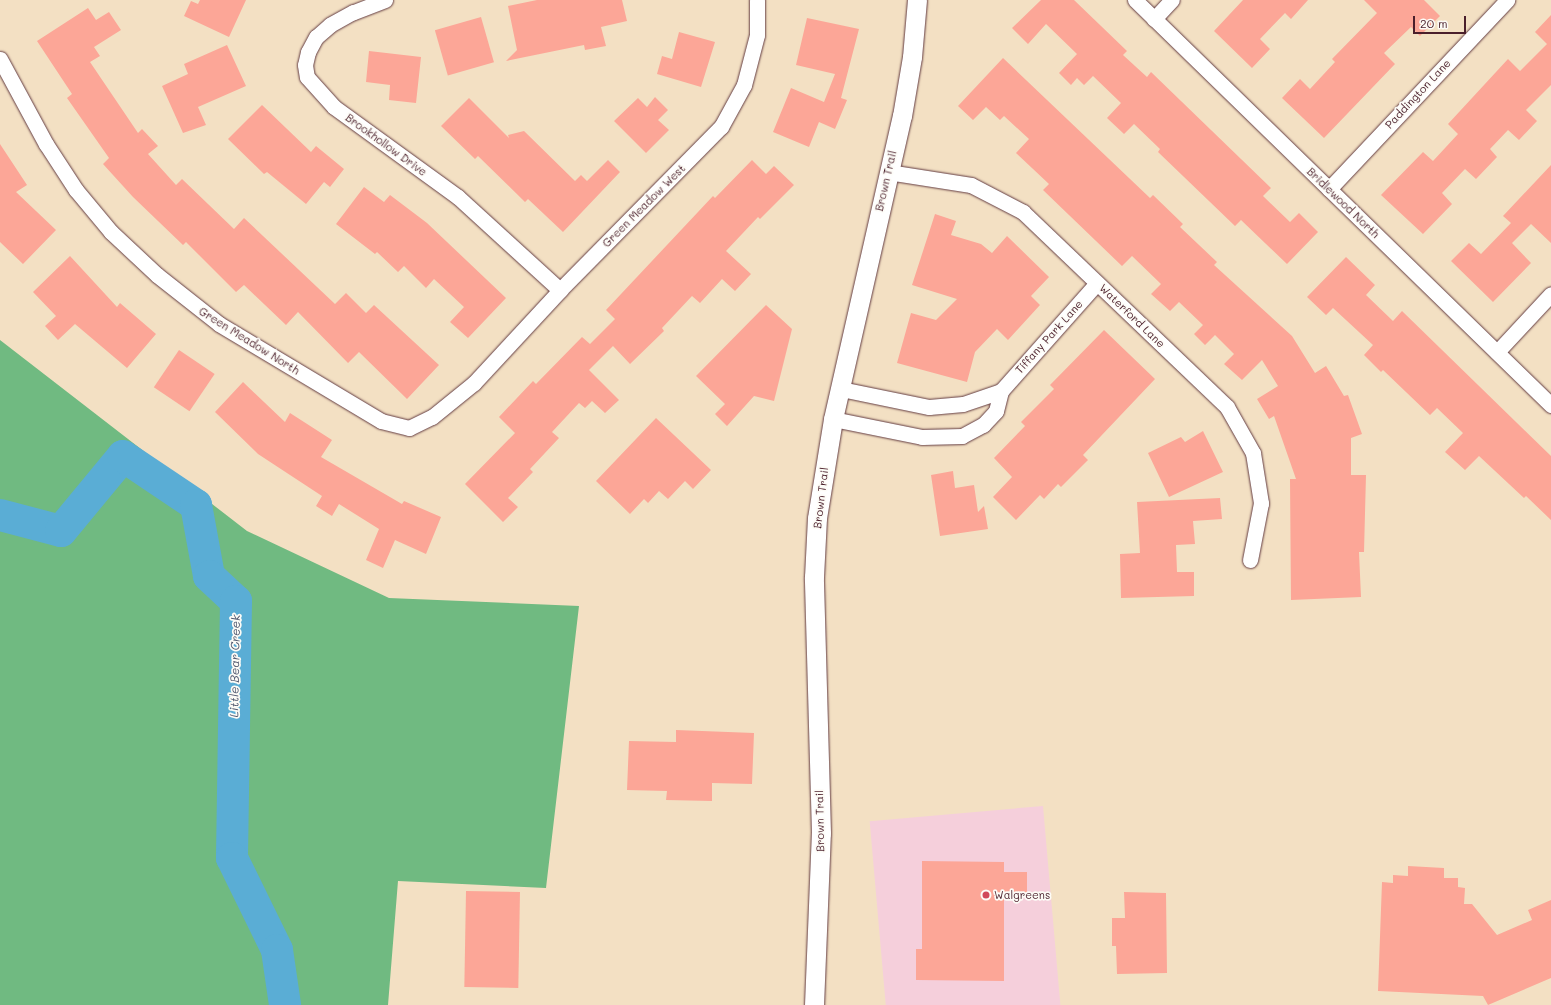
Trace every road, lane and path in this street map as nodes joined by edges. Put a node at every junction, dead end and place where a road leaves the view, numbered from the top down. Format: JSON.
{"nodes":[{"id":1,"x":385,"y":0,"type":"edge"},
{"id":2,"x":757,"y":0,"type":"edge"},
{"id":3,"x":917,"y":0,"type":"edge"},
{"id":4,"x":1135,"y":0,"type":"edge"},
{"id":5,"x":1172,"y":0,"type":"edge"},
{"id":6,"x":1507,"y":0,"type":"edge"},
{"id":7,"x":1154,"y":19,"type":"junction"},
{"id":8,"x":0,"y":59,"type":"edge"},
{"id":9,"x":888,"y":172,"type":"junction"},
{"id":10,"x":1329,"y":189,"type":"junction"},
{"id":11,"x":1098,"y":283,"type":"junction"},
{"id":12,"x":560,"y":290,"type":"junction"},
{"id":13,"x":1551,"y":294,"type":"edge"},
{"id":14,"x":1497,"y":352,"type":"junction"},
{"id":15,"x":474,"y":383,"type":"joint"},
{"id":16,"x":841,"y":389,"type":"junction"},
{"id":17,"x":1001,"y":391,"type":"junction"},
{"id":18,"x":1551,"y":405,"type":"edge"},
{"id":19,"x":833,"y":419,"type":"junction"},
{"id":20,"x":1250,"y":560,"type":"dead end"},
{"id":21,"x":814,"y":1005,"type":"edge"}],
"edges":[{"from":1,"to":12,"type":"street","name":"Brookhollow Drive"},
{"from":2,"to":12,"type":"street","name":"Green Meadow West"},
{"from":3,"to":9,"type":"street","name":"Brown Trail"},
{"from":4,"to":7,"type":"street","name":"Bridlewood North"},
{"from":5,"to":7,"type":"street"},
{"from":6,"to":10,"type":"street","name":"Paddington Lane"},
{"from":7,"to":10,"type":"street","name":"Bridlewood North"},
{"from":8,"to":15,"type":"street","name":"Green Meadow North"},
{"from":9,"to":11,"type":"street","name":"Waterford Lane"},
{"from":9,"to":16,"type":"street","name":"Brown Trail"},
{"from":10,"to":14,"type":"street","name":"Bridlewood North"},
{"from":11,"to":17,"type":"street","name":"Tiffany Park Lane"},
{"from":11,"to":20,"type":"street","name":"Waterford Lane"},
{"from":12,"to":15,"type":"street","name":"Green Meadow West"},
{"from":13,"to":14,"type":"street"},
{"from":14,"to":18,"type":"street","name":"Bridlewood North"},
{"from":16,"to":17,"type":"street","name":"Tiffany Park Lane"},
{"from":16,"to":19,"type":"street","name":"Brown Trail"},
{"from":17,"to":19,"type":"street","name":"Tiffany Park Lane"},
{"from":19,"to":21,"type":"street","name":"Brown Trail"}]}
